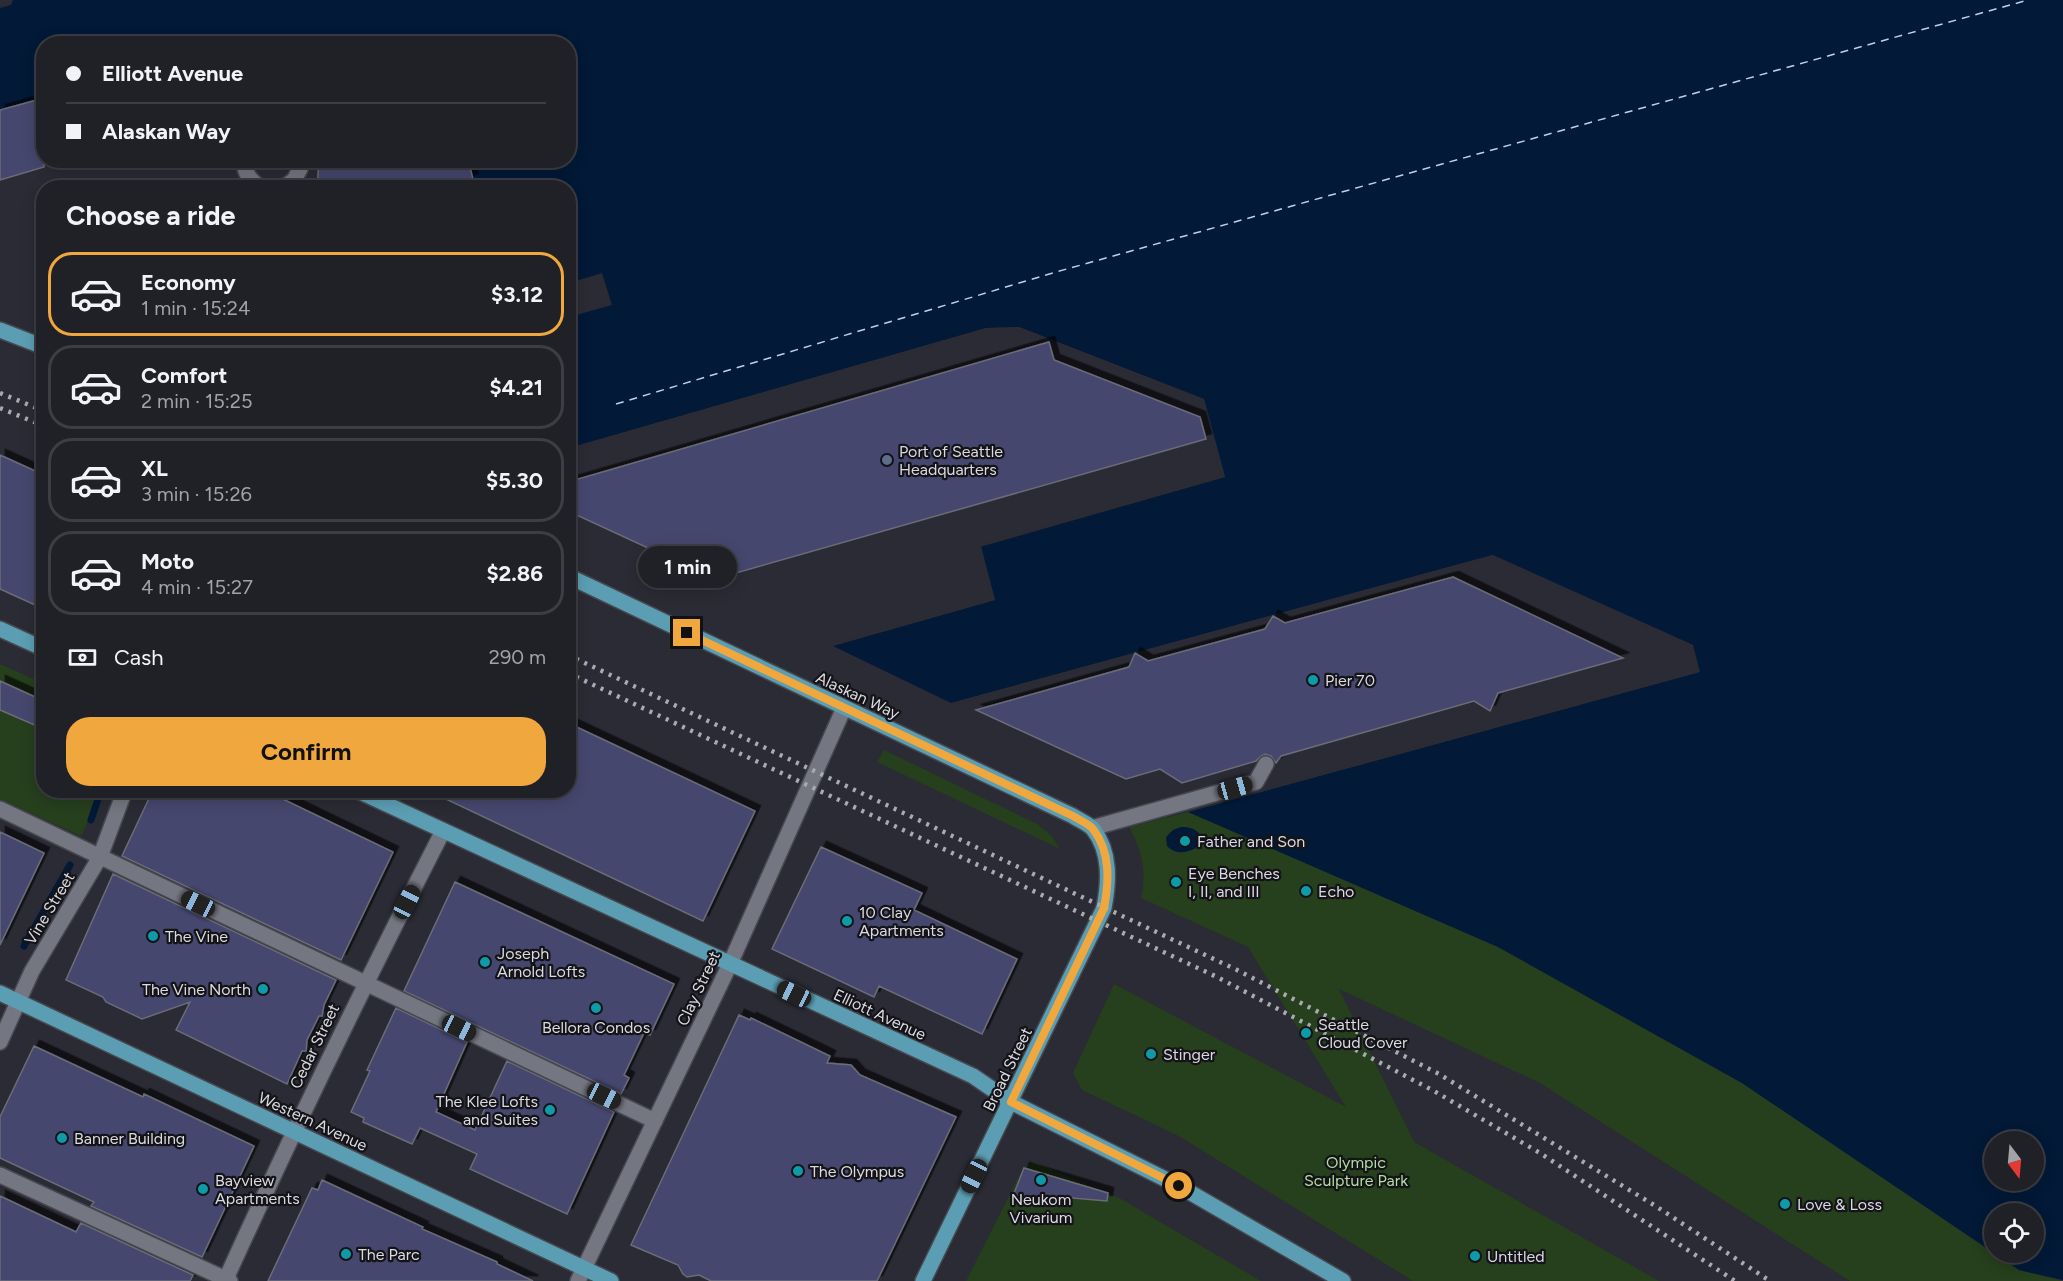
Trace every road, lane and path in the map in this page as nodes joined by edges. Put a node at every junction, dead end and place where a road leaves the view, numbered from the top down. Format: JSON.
{"nodes":[{"id":1,"x":300,"y":169,"type":"dead end"},
{"id":2,"x":294,"y":180,"type":"edge"},
{"id":3,"x":0,"y":330,"type":"edge"},
{"id":4,"x":36,"y":344,"type":"edge"},
{"id":5,"x":576,"y":580,"type":"edge"},
{"id":6,"x":0,"y":629,"type":"edge"},
{"id":7,"x":36,"y":645,"type":"edge"},
{"id":8,"x":844,"y":708,"type":"junction"},
{"id":9,"x":1266,"y":764,"type":"dead end"},
{"id":10,"x":122,"y":798,"type":"edge"},
{"id":11,"x":373,"y":798,"type":"edge"},
{"id":12,"x":0,"y":809,"type":"edge"},
{"id":13,"x":1092,"y":828,"type":"junction"},
{"id":14,"x":443,"y":831,"type":"junction"},
{"id":15,"x":100,"y":857,"type":"junction"},
{"id":16,"x":730,"y":964,"type":"junction"},
{"id":17,"x":365,"y":983,"type":"junction"},
{"id":18,"x":0,"y":993,"type":"edge"},
{"id":19,"x":19,"y":1002,"type":"junction"},
{"id":20,"x":0,"y":1042,"type":"edge"},
{"id":21,"x":1011,"y":1102,"type":"junction"},
{"id":22,"x":655,"y":1121,"type":"junction"},
{"id":23,"x":294,"y":1131,"type":"junction"},
{"id":24,"x":0,"y":1175,"type":"edge"},
{"id":25,"x":581,"y":1275,"type":"edge"},
{"id":26,"x":227,"y":1280,"type":"edge"},
{"id":27,"x":611,"y":1281,"type":"edge"},
{"id":28,"x":923,"y":1281,"type":"edge"},
{"id":29,"x":1343,"y":1281,"type":"edge"}],
"edges":[{"from":1,"to":2,"type":"street"},
{"from":3,"to":4,"type":"main road"},
{"from":5,"to":8,"type":"main road","name":"Alaskan Way"},
{"from":6,"to":7,"type":"main road"},
{"from":8,"to":13,"type":"main road","name":"Alaskan Way"},
{"from":8,"to":16,"type":"street","name":"Clay Street"},
{"from":9,"to":13,"type":"street"},
{"from":10,"to":15,"type":"street","name":"Vine Street"},
{"from":11,"to":14,"type":"main road","name":"Elliott Avenue"},
{"from":12,"to":15,"type":"street"},
{"from":13,"to":21,"type":"main road","name":"Broad Street"},
{"from":14,"to":16,"type":"main road","name":"Elliott Avenue"},
{"from":14,"to":17,"type":"street","name":"Cedar Street"},
{"from":15,"to":17,"type":"street"},
{"from":15,"to":19,"type":"street","name":"Vine Street"},
{"from":16,"to":21,"type":"main road","name":"Elliott Avenue"},
{"from":16,"to":22,"type":"street","name":"Clay Street"},
{"from":17,"to":22,"type":"street"},
{"from":17,"to":23,"type":"street","name":"Cedar Street"},
{"from":18,"to":19,"type":"main road","name":"Western Avenue"},
{"from":19,"to":20,"type":"street","name":"Vine Street"},
{"from":19,"to":23,"type":"main road","name":"Western Avenue"},
{"from":21,"to":28,"type":"main road","name":"Broad Street"},
{"from":21,"to":29,"type":"main road","name":"Elliott Avenue"},
{"from":22,"to":25,"type":"street","name":"Clay Street"},
{"from":23,"to":25,"type":"main road","name":"Western Avenue"},
{"from":23,"to":26,"type":"street","name":"Cedar Street"},
{"from":24,"to":26,"type":"street"},
{"from":25,"to":27,"type":"main road","name":"Western Avenue"}]}
